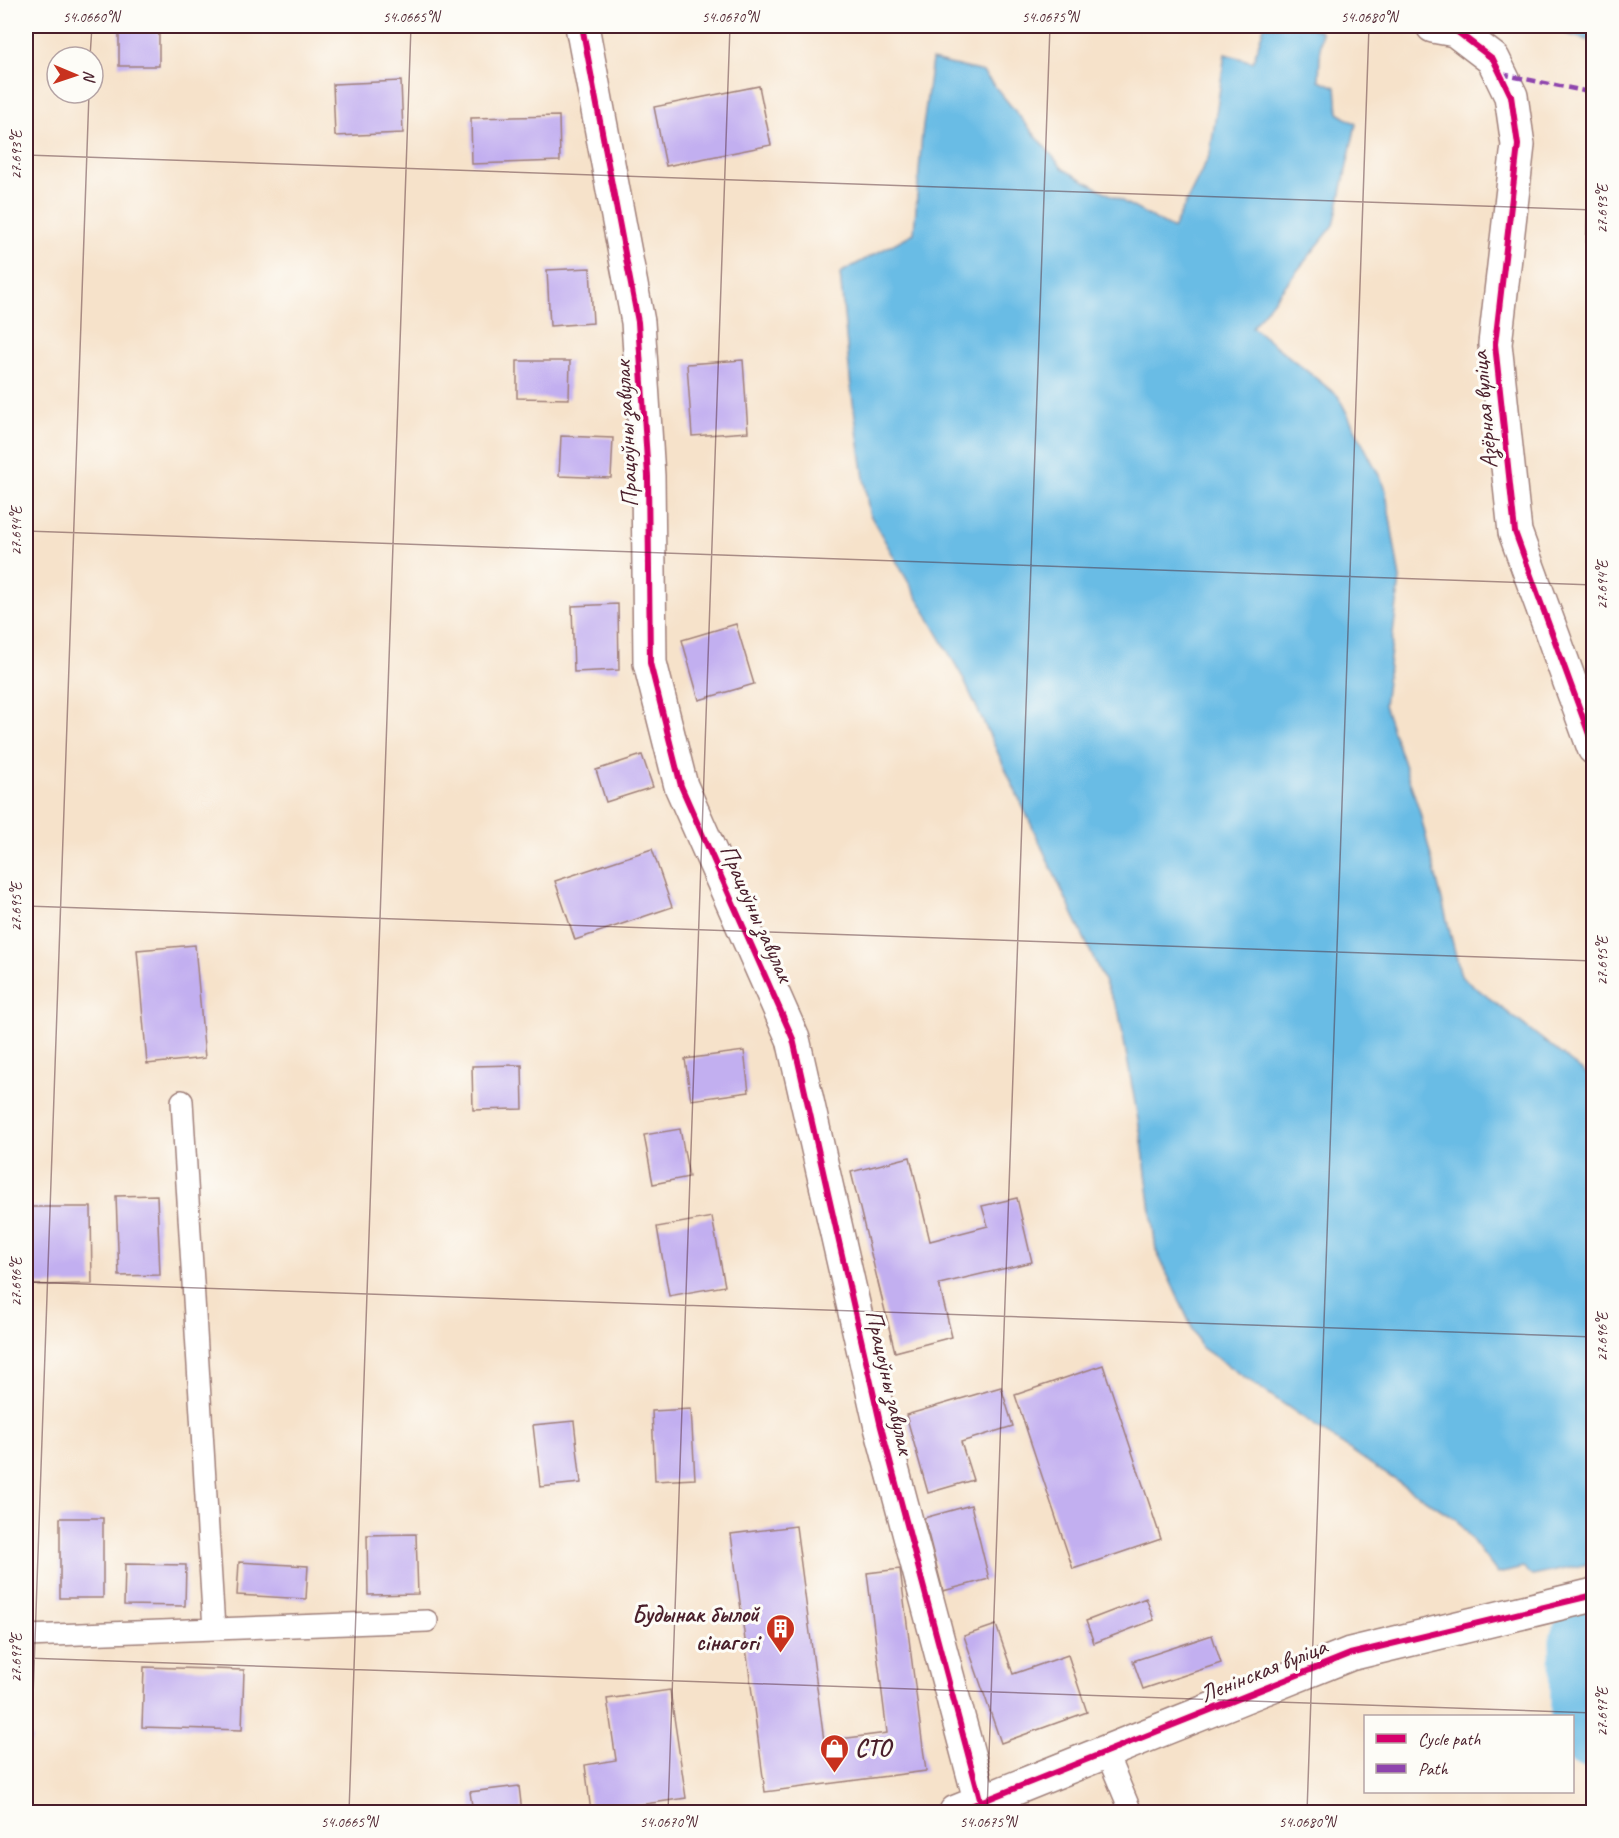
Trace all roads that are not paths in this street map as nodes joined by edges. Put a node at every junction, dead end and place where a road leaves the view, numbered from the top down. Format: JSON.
{"nodes":[{"id":1,"x":582,"y":26,"type":"edge"},
{"id":2,"x":1433,"y":26,"type":"edge"},
{"id":3,"x":1593,"y":748,"type":"edge"},
{"id":4,"x":182,"y":1101,"type":"dead end"},
{"id":5,"x":1593,"y":1595,"type":"edge"},
{"id":6,"x":427,"y":1621,"type":"dead end"},
{"id":7,"x":214,"y":1629,"type":"junction"},
{"id":8,"x":26,"y":1636,"type":"edge"},
{"id":9,"x":1106,"y":1752,"type":"junction"},
{"id":10,"x":975,"y":1809,"type":"edge"},
{"id":11,"x":1131,"y":1812,"type":"edge"}],
"edges":[{"from":1,"to":10,"type":"street","name":"Працоўны завулак"},
{"from":2,"to":3,"type":"street","name":"Азёрная вуліца"},
{"from":4,"to":7,"type":"lane"},
{"from":5,"to":9,"type":"street","name":"Ленінская вуліца"},
{"from":6,"to":7,"type":"lane"},
{"from":7,"to":8,"type":"lane"},
{"from":9,"to":10,"type":"street","name":"Ленінская вуліца"},
{"from":9,"to":11,"type":"lane"}]}
